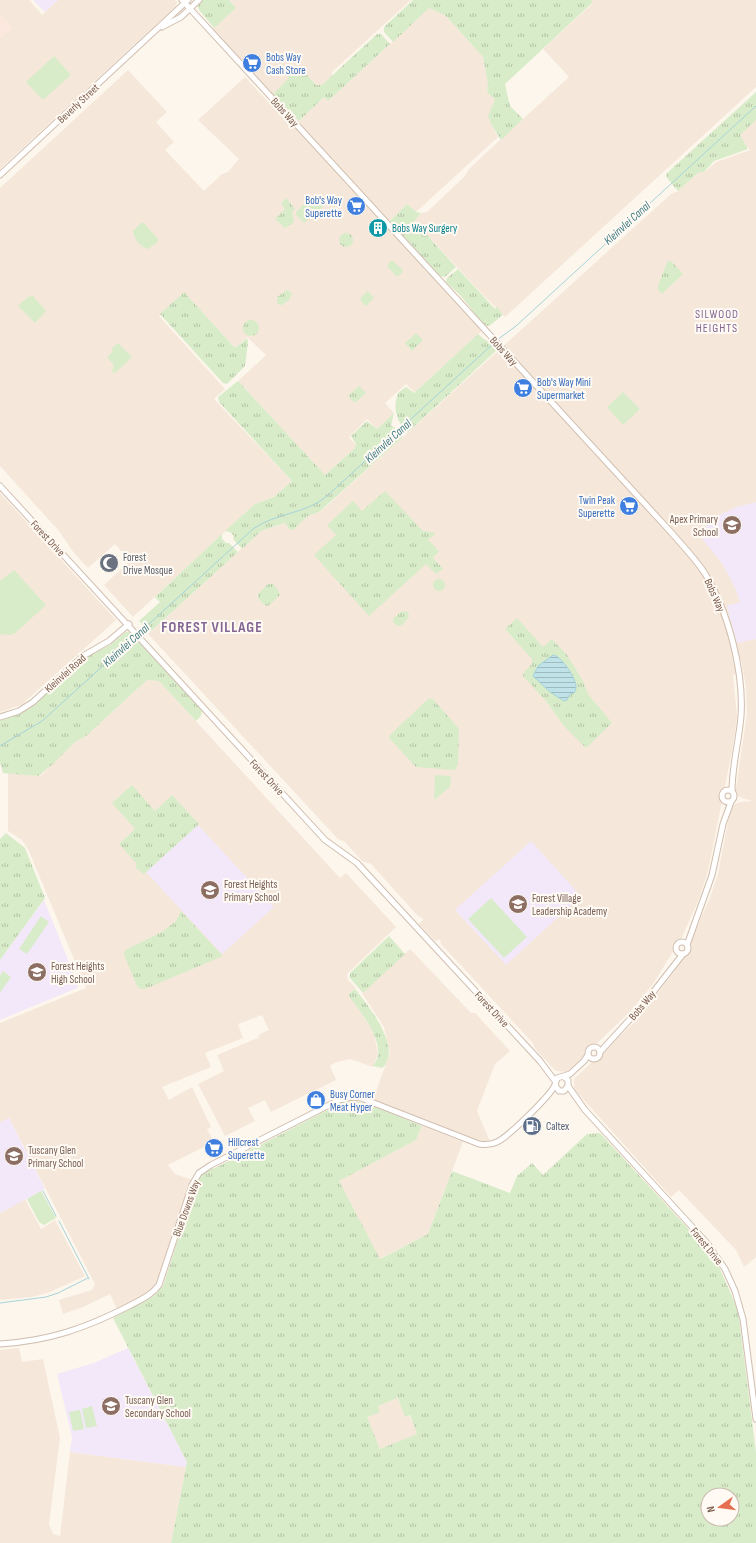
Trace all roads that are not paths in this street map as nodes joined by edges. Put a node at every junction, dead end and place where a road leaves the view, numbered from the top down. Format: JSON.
{"nodes":[{"id":1,"x":199,"y":0,"type":"edge"},
{"id":2,"x":185,"y":1,"type":"edge"},
{"id":3,"x":190,"y":9,"type":"junction"},
{"id":4,"x":156,"y":32,"type":"junction"},
{"id":5,"x":0,"y":175,"type":"edge"},
{"id":6,"x":0,"y":486,"type":"edge"},
{"id":7,"x":131,"y":627,"type":"junction"},
{"id":8,"x":0,"y":717,"type":"edge"},
{"id":9,"x":734,"y":766,"type":"junction"},
{"id":10,"x":725,"y":791,"type":"junction"},
{"id":11,"x":732,"y":791,"type":"junction"},
{"id":12,"x":724,"y":800,"type":"junction"},
{"id":13,"x":731,"y":802,"type":"junction"},
{"id":14,"x":724,"y":824,"type":"junction"},
{"id":15,"x":693,"y":927,"type":"junction"},
{"id":16,"x":682,"y":942,"type":"junction"},
{"id":17,"x":687,"y":945,"type":"junction"},
{"id":18,"x":677,"y":951,"type":"junction"},
{"id":19,"x":683,"y":954,"type":"junction"},
{"id":20,"x":668,"y":972,"type":"junction"},
{"id":21,"x":614,"y":1036,"type":"junction"},
{"id":22,"x":595,"y":1047,"type":"junction"},
{"id":23,"x":600,"y":1052,"type":"junction"},
{"id":24,"x":588,"y":1054,"type":"junction"},
{"id":25,"x":593,"y":1060,"type":"junction"},
{"id":26,"x":540,"y":1061,"type":"junction"},
{"id":27,"x":562,"y":1077,"type":"junction"},
{"id":28,"x":555,"y":1083,"type":"junction"},
{"id":29,"x":569,"y":1085,"type":"junction"},
{"id":30,"x":562,"y":1091,"type":"junction"},
{"id":31,"x":541,"y":1103,"type":"junction"},
{"id":32,"x":585,"y":1110,"type":"junction"},
{"id":33,"x":0,"y":1344,"type":"edge"},
{"id":34,"x":756,"y":1419,"type":"edge"}],
"edges":[{"from":1,"to":3,"type":"street","name":"Beverly Street"},
{"from":2,"to":3,"type":"street","name":"Bobs Way"},
{"from":2,"to":4,"type":"street","name":"Beverly Street"},
{"from":3,"to":4,"type":"street","name":"Beverly Street"},
{"from":3,"to":9,"type":"street","name":"Bobs Way"},
{"from":4,"to":5,"type":"street","name":"Beverly Street"},
{"from":6,"to":7,"type":"street","name":"Forest Drive"},
{"from":7,"to":8,"type":"street","name":"Kleinvlei Road"},
{"from":7,"to":26,"type":"street","name":"Forest Drive"},
{"from":9,"to":10,"type":"street","name":"Bobs Way"},
{"from":9,"to":11,"type":"street","name":"Bobs Way"},
{"from":10,"to":11,"type":"street"},
{"from":10,"to":12,"type":"street"},
{"from":11,"to":13,"type":"street"},
{"from":12,"to":13,"type":"street"},
{"from":12,"to":14,"type":"street"},
{"from":13,"to":14,"type":"street"},
{"from":14,"to":15,"type":"street"},
{"from":15,"to":16,"type":"street"},
{"from":15,"to":17,"type":"street"},
{"from":16,"to":17,"type":"street"},
{"from":16,"to":18,"type":"street"},
{"from":17,"to":19,"type":"street"},
{"from":18,"to":19,"type":"street"},
{"from":18,"to":20,"type":"street","name":"Bobs Way"},
{"from":19,"to":20,"type":"street","name":"Bobs Way"},
{"from":20,"to":21,"type":"street","name":"Bobs Way"},
{"from":21,"to":22,"type":"street","name":"Bobs Way"},
{"from":21,"to":23,"type":"street","name":"Bobs Way"},
{"from":22,"to":23,"type":"street"},
{"from":22,"to":24,"type":"street"},
{"from":23,"to":25,"type":"street"},
{"from":24,"to":25,"type":"street"},
{"from":24,"to":27,"type":"street"},
{"from":25,"to":29,"type":"street"},
{"from":26,"to":27,"type":"street","name":"Forest Drive"},
{"from":26,"to":28,"type":"street","name":"Forest Drive"},
{"from":27,"to":28,"type":"street","name":"Blue Downs Way"},
{"from":27,"to":29,"type":"street","name":"Forest Drive"},
{"from":28,"to":30,"type":"street","name":"Forest Drive"},
{"from":28,"to":31,"type":"street","name":"Blue Downs Way"},
{"from":29,"to":30,"type":"street"},
{"from":29,"to":32,"type":"street","name":"Forest Drive"},
{"from":30,"to":31,"type":"street","name":"Blue Downs Way"},
{"from":30,"to":32,"type":"street","name":"Forest Drive"},
{"from":31,"to":33,"type":"street","name":"Blue Downs Way"},
{"from":32,"to":34,"type":"street","name":"Forest Drive"}]}
